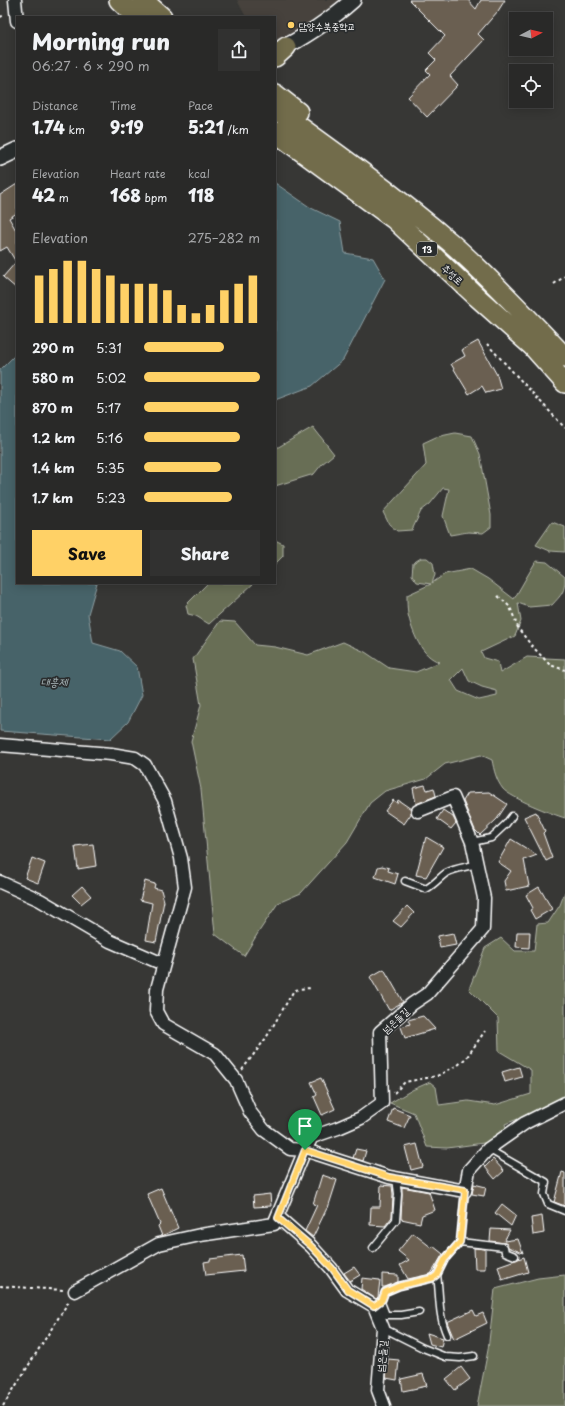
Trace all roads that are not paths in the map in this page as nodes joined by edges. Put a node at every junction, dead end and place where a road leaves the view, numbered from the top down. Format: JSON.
{"nodes":[{"id":1,"x":15,"y":0,"type":"edge"},
{"id":2,"x":106,"y":0,"type":"edge"},
{"id":3,"x":119,"y":0,"type":"edge"},
{"id":4,"x":143,"y":0,"type":"edge"},
{"id":5,"x":353,"y":0,"type":"edge"},
{"id":6,"x":17,"y":16,"type":"edge"},
{"id":7,"x":122,"y":16,"type":"edge"},
{"id":8,"x":136,"y":16,"type":"edge"},
{"id":9,"x":161,"y":16,"type":"edge"},
{"id":10,"x":278,"y":51,"type":"edge"},
{"id":11,"x":276,"y":95,"type":"edge"},
{"id":12,"x":276,"y":110,"type":"edge"},
{"id":13,"x":276,"y":133,"type":"edge"},
{"id":14,"x":276,"y":141,"type":"edge"},
{"id":15,"x":16,"y":150,"type":"edge"},
{"id":16,"x":0,"y":158,"type":"edge"},
{"id":17,"x":405,"y":229,"type":"junction"},
{"id":18,"x":452,"y":244,"type":"junction"},
{"id":19,"x":565,"y":357,"type":"edge"},
{"id":20,"x":565,"y":383,"type":"edge"},
{"id":21,"x":0,"y":745,"type":"edge"},
{"id":22,"x":418,"y":812,"type":"dead end"},
{"id":23,"x":512,"y":816,"type":"dead end"},
{"id":24,"x":472,"y":842,"type":"junction"},
{"id":25,"x":477,"y":864,"type":"junction"},
{"id":26,"x":405,"y":881,"type":"dead end"},
{"id":27,"x":0,"y":882,"type":"edge"},
{"id":28,"x":164,"y":964,"type":"junction"},
{"id":29,"x":565,"y":1103,"type":"edge"},
{"id":30,"x":488,"y":1148,"type":"junction"},
{"id":31,"x":305,"y":1150,"type":"junction"},
{"id":32,"x":396,"y":1178,"type":"junction"},
{"id":33,"x":465,"y":1190,"type":"junction"},
{"id":34,"x":565,"y":1211,"type":"edge"},
{"id":35,"x":278,"y":1218,"type":"junction"},
{"id":36,"x":460,"y":1242,"type":"junction"},
{"id":37,"x":373,"y":1248,"type":"dead end"},
{"id":38,"x":515,"y":1256,"type":"dead end"},
{"id":39,"x":437,"y":1275,"type":"junction"},
{"id":40,"x":75,"y":1291,"type":"road end"},
{"id":41,"x":377,"y":1304,"type":"junction"},
{"id":42,"x":419,"y":1312,"type":"dead end"},
{"id":43,"x":383,"y":1328,"type":"junction"},
{"id":44,"x":447,"y":1335,"type":"dead end"},
{"id":45,"x":474,"y":1356,"type":"dead end"},
{"id":46,"x":384,"y":1406,"type":"edge"}],
"edges":[{"from":1,"to":6,"type":"street"},
{"from":2,"to":7,"type":"main road"},
{"from":3,"to":8,"type":"main road"},
{"from":4,"to":9,"type":"main road"},
{"from":5,"to":10,"type":"street"},
{"from":11,"to":18,"type":"main road"},
{"from":12,"to":18,"type":"main road","name":"추성로","number":"13"},
{"from":13,"to":17,"type":"main road","name":"추성로","number":"13"},
{"from":14,"to":17,"type":"main road"},
{"from":15,"to":16,"type":"street"},
{"from":17,"to":20,"type":"main road","name":"추성로","number":"13"},
{"from":18,"to":19,"type":"main road","name":"추성로","number":"13"},
{"from":21,"to":28,"type":"street"},
{"from":22,"to":24,"type":"street","name":"넘은들길"},
{"from":23,"to":24,"type":"lane"},
{"from":24,"to":25,"type":"street","name":"넘은들길"},
{"from":25,"to":26,"type":"lane"},
{"from":25,"to":31,"type":"street","name":"넘은들길"},
{"from":27,"to":28,"type":"street"},
{"from":28,"to":31,"type":"street"},
{"from":29,"to":30,"type":"street"},
{"from":30,"to":33,"type":"street"},
{"from":30,"to":34,"type":"lane"},
{"from":31,"to":32,"type":"street"},
{"from":31,"to":35,"type":"street"},
{"from":32,"to":33,"type":"street"},
{"from":32,"to":37,"type":"lane"},
{"from":33,"to":36,"type":"lane"},
{"from":35,"to":40,"type":"street"},
{"from":35,"to":41,"type":"street"},
{"from":36,"to":38,"type":"lane"},
{"from":36,"to":39,"type":"lane"},
{"from":39,"to":41,"type":"lane"},
{"from":39,"to":44,"type":"lane"},
{"from":41,"to":42,"type":"lane"},
{"from":41,"to":43,"type":"street","name":"넘은들길"},
{"from":43,"to":45,"type":"lane"},
{"from":43,"to":46,"type":"street","name":"넘은들길"}]}
